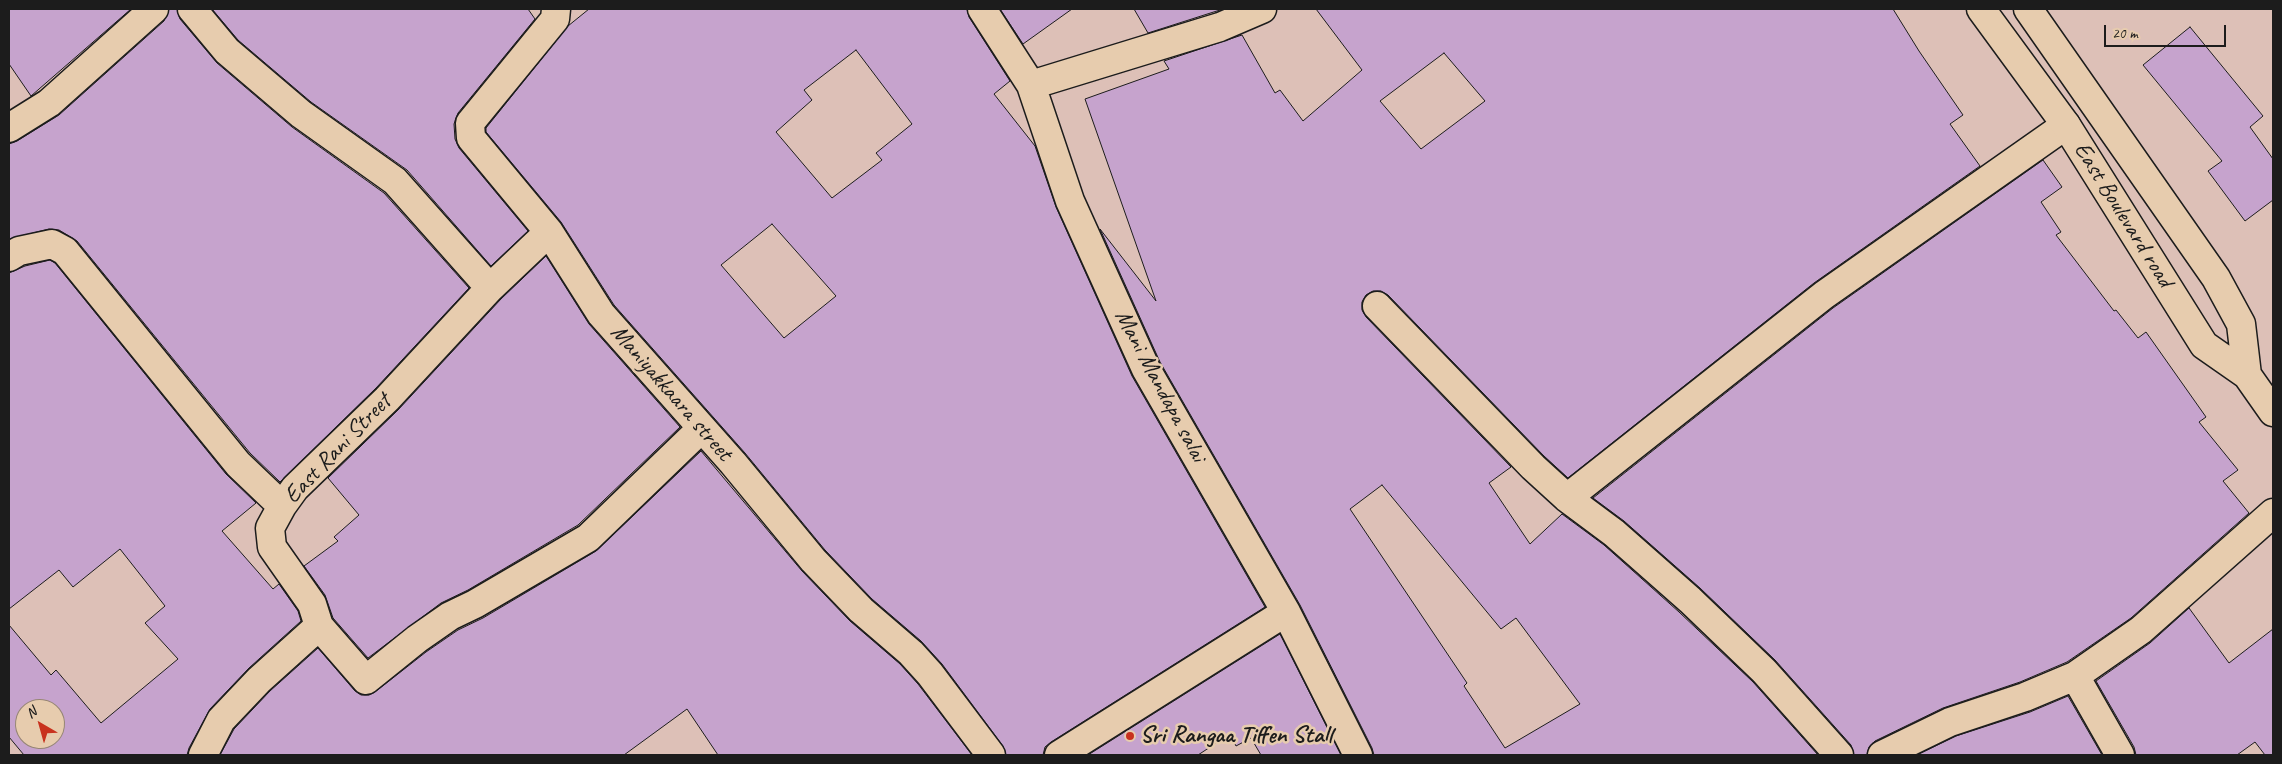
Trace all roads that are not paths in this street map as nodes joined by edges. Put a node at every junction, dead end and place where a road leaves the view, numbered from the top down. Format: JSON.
{"nodes":[{"id":1,"x":154,"y":9,"type":"edge"},
{"id":2,"x":192,"y":9,"type":"edge"},
{"id":3,"x":556,"y":9,"type":"edge"},
{"id":4,"x":982,"y":9,"type":"edge"},
{"id":5,"x":1262,"y":9,"type":"edge"},
{"id":6,"x":1981,"y":9,"type":"edge"},
{"id":7,"x":2028,"y":9,"type":"edge"},
{"id":8,"x":1031,"y":85,"type":"junction"},
{"id":9,"x":2066,"y":125,"type":"junction"},
{"id":10,"x":9,"y":128,"type":"edge"},
{"id":11,"x":549,"y":232,"type":"junction"},
{"id":12,"x":9,"y":256,"type":"edge"},
{"id":13,"x":490,"y":288,"type":"junction"},
{"id":14,"x":1377,"y":306,"type":"dead end"},
{"id":15,"x":2247,"y":375,"type":"junction"},
{"id":16,"x":2273,"y":412,"type":"edge"},
{"id":17,"x":702,"y":428,"type":"junction"},
{"id":18,"x":1567,"y":498,"type":"junction"},
{"id":19,"x":282,"y":506,"type":"junction"},
{"id":20,"x":2273,"y":513,"type":"edge"},
{"id":21,"x":1286,"y":612,"type":"junction"},
{"id":22,"x":319,"y":626,"type":"junction"},
{"id":23,"x":2075,"y":676,"type":"junction"},
{"id":24,"x":203,"y":755,"type":"edge"},
{"id":25,"x":991,"y":755,"type":"edge"},
{"id":26,"x":1059,"y":755,"type":"edge"},
{"id":27,"x":1358,"y":755,"type":"edge"},
{"id":28,"x":1840,"y":755,"type":"edge"},
{"id":29,"x":1882,"y":755,"type":"edge"},
{"id":30,"x":2120,"y":755,"type":"edge"}],
"edges":[{"from":1,"to":10,"type":"street"},
{"from":2,"to":13,"type":"street"},
{"from":3,"to":11,"type":"street","name":"Maniyakkaara street"},
{"from":4,"to":8,"type":"street","name":"Mani Mandapa salai"},
{"from":5,"to":8,"type":"street"},
{"from":6,"to":9,"type":"street","name":"East Boulevard road"},
{"from":7,"to":15,"type":"street"},
{"from":8,"to":21,"type":"street","name":"Mani Mandapa salai"},
{"from":9,"to":15,"type":"street","name":"East Boulevard road"},
{"from":9,"to":18,"type":"street"},
{"from":11,"to":13,"type":"street","name":"East Rani Street"},
{"from":11,"to":17,"type":"street","name":"Maniyakkaara street"},
{"from":12,"to":19,"type":"street"},
{"from":13,"to":19,"type":"street","name":"East Rani Street"},
{"from":14,"to":18,"type":"street"},
{"from":15,"to":16,"type":"street","name":"East Boulevard road"},
{"from":17,"to":22,"type":"street"},
{"from":17,"to":25,"type":"street","name":"Maniyakkaara street"},
{"from":18,"to":28,"type":"street"},
{"from":19,"to":22,"type":"street","name":"East Rani Street"},
{"from":20,"to":23,"type":"street"},
{"from":21,"to":26,"type":"street"},
{"from":21,"to":27,"type":"street","name":"Mani Mandapa salai"},
{"from":22,"to":24,"type":"street"},
{"from":23,"to":29,"type":"street"},
{"from":23,"to":30,"type":"street"}]}
